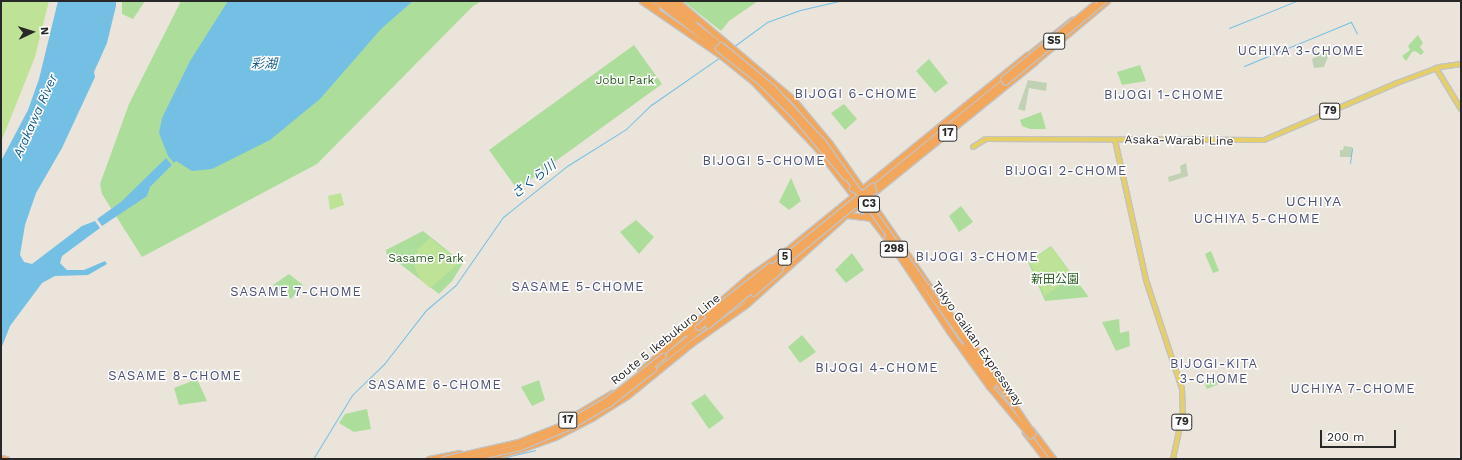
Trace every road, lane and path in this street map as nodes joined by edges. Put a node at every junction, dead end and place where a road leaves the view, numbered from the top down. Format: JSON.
{"nodes":[{"id":1,"x":642,"y":1,"type":"edge"},
{"id":2,"x":648,"y":1,"type":"edge"},
{"id":3,"x":657,"y":1,"type":"edge"},
{"id":4,"x":664,"y":1,"type":"edge"},
{"id":5,"x":671,"y":1,"type":"edge"},
{"id":6,"x":677,"y":1,"type":"edge"},
{"id":7,"x":1094,"y":1,"type":"edge"},
{"id":8,"x":1098,"y":1,"type":"edge"},
{"id":9,"x":1103,"y":1,"type":"edge"},
{"id":10,"x":1107,"y":1,"type":"edge"},
{"id":11,"x":680,"y":26,"type":"junction"},
{"id":12,"x":714,"y":33,"type":"junction"},
{"id":13,"x":1049,"y":43,"type":"junction"},
{"id":14,"x":1027,"y":55,"type":"junction"},
{"id":15,"x":737,"y":62,"type":"junction"},
{"id":16,"x":1034,"y":63,"type":"junction"},
{"id":17,"x":1461,"y":64,"type":"edge"},
{"id":18,"x":746,"y":65,"type":"junction"},
{"id":19,"x":1436,"y":68,"type":"junction"},
{"id":20,"x":1461,"y":109,"type":"edge"},
{"id":21,"x":1115,"y":140,"type":"junction"},
{"id":22,"x":973,"y":148,"type":"dead end"},
{"id":23,"x":856,"y":184,"type":"junction"},
{"id":24,"x":852,"y":188,"type":"junction"},
{"id":25,"x":872,"y":188,"type":"junction"},
{"id":26,"x":861,"y":196,"type":"junction"},
{"id":27,"x":851,"y":204,"type":"junction"},
{"id":28,"x":869,"y":206,"type":"junction"},
{"id":29,"x":846,"y":215,"type":"junction"},
{"id":30,"x":873,"y":219,"type":"junction"},
{"id":31,"x":815,"y":242,"type":"junction"},
{"id":32,"x":787,"y":250,"type":"junction"},
{"id":33,"x":800,"y":252,"type":"junction"},
{"id":34,"x":773,"y":263,"type":"junction"},
{"id":35,"x":774,"y":270,"type":"junction"},
{"id":36,"x":758,"y":280,"type":"junction"},
{"id":37,"x":753,"y":293,"type":"junction"},
{"id":38,"x":709,"y":322,"type":"junction"},
{"id":39,"x":716,"y":325,"type":"junction"},
{"id":40,"x":684,"y":332,"type":"junction"},
{"id":41,"x":663,"y":356,"type":"junction"},
{"id":42,"x":653,"y":369,"type":"junction"},
{"id":43,"x":578,"y":420,"type":"dead end"},
{"id":44,"x":548,"y":434,"type":"junction"},
{"id":45,"x":1031,"y":434,"type":"junction"},
{"id":46,"x":537,"y":438,"type":"junction"},
{"id":47,"x":492,"y":452,"type":"tunnel mouth"},
{"id":48,"x":469,"y":457,"type":"edge"},
{"id":49,"x":1,"y":458,"type":"edge"},
{"id":50,"x":6,"y":459,"type":"edge"},
{"id":51,"x":429,"y":459,"type":"edge"},
{"id":52,"x":444,"y":459,"type":"edge"},
{"id":53,"x":452,"y":459,"type":"edge"},
{"id":54,"x":459,"y":459,"type":"edge"},
{"id":55,"x":483,"y":459,"type":"edge"},
{"id":56,"x":1046,"y":459,"type":"edge"},
{"id":57,"x":1053,"y":459,"type":"edge"},
{"id":58,"x":1173,"y":459,"type":"edge"}],
"edges":[{"from":1,"to":11,"type":"highway","number":"298"},
{"from":2,"to":11,"type":"highway"},
{"from":3,"to":15,"type":"highway","name":"Tokyo Gaikan Expressway","number":"C3","bridge":true},
{"from":4,"to":18,"type":"highway","name":"Tokyo Gaikan Expressway","number":"C3","bridge":true},
{"from":5,"to":12,"type":"highway"},
{"from":6,"to":12,"type":"highway","number":"298"},
{"from":7,"to":14,"type":"highway","number":"17"},
{"from":8,"to":13,"type":"highway","number":"S5","bridge":true},
{"from":9,"to":13,"type":"highway","number":"S5","bridge":true},
{"from":10,"to":16,"type":"highway","number":"17"},
{"from":11,"to":26,"type":"highway","number":"298"},
{"from":12,"to":26,"type":"highway","number":"298"},
{"from":13,"to":25,"type":"highway","number":"S5","bridge":true},
{"from":14,"to":25,"type":"highway","number":"17"},
{"from":14,"to":26,"type":"highway","number":"17"},
{"from":15,"to":24,"type":"highway","bridge":true},
{"from":15,"to":45,"type":"highway","name":"Tokyo Gaikan Expressway","number":"C3","bridge":true},
{"from":16,"to":25,"type":"highway","number":"17"},
{"from":16,"to":26,"type":"highway","number":"17"},
{"from":17,"to":19,"type":"main road","name":"Asaka-Warabi Line","number":"79"},
{"from":18,"to":23,"type":"highway","bridge":true},
{"from":18,"to":45,"type":"highway","name":"Tokyo Gaikan Expressway","number":"C3","bridge":true},
{"from":19,"to":20,"type":"main road"},
{"from":19,"to":21,"type":"main road","name":"Asaka-Warabi Line","number":"79"},
{"from":21,"to":22,"type":"main road"},
{"from":21,"to":58,"type":"main road","name":"Asaka-Warabi Line","number":"79"},
{"from":23,"to":25,"type":"highway"},
{"from":23,"to":26,"type":"highway","bridge":true},
{"from":24,"to":26,"type":"highway","bridge":true},
{"from":24,"to":27,"type":"highway","bridge":true},
{"from":25,"to":26,"type":"highway","bridge":true},
{"from":25,"to":28,"type":"highway","bridge":true},
{"from":25,"to":41,"type":"highway","name":"Route 5 Ikebukuro Line","number":"5","bridge":true},
{"from":25,"to":42,"type":"highway","name":"Route 5 Ikebukuro Line","number":"5","bridge":true},
{"from":26,"to":27,"type":"highway","bridge":true},
{"from":26,"to":28,"type":"highway","bridge":true},
{"from":26,"to":29,"type":"highway","number":"17"},
{"from":26,"to":30,"type":"highway","number":"298"},
{"from":26,"to":32,"type":"highway","number":"17"},
{"from":26,"to":57,"type":"highway","number":"298"},
{"from":27,"to":28,"type":"highway","bridge":true},
{"from":27,"to":33,"type":"highway","bridge":true},
{"from":27,"to":34,"type":"highway","bridge":true},
{"from":27,"to":35,"type":"highway","number":"17"},
{"from":27,"to":36,"type":"highway","number":"17"},
{"from":28,"to":45,"type":"highway","bridge":true},
{"from":28,"to":45,"type":"highway","bridge":true},
{"from":29,"to":30,"type":"highway"},
{"from":29,"to":31,"type":"highway","number":"17"},
{"from":30,"to":56,"type":"highway","number":"298"},
{"from":31,"to":35,"type":"highway","number":"17"},
{"from":31,"to":39,"type":"highway","number":"17"},
{"from":32,"to":36,"type":"highway"},
{"from":32,"to":40,"type":"highway","number":"17"},
{"from":33,"to":37,"type":"highway","bridge":true},
{"from":33,"to":42,"type":"highway","bridge":true},
{"from":34,"to":40,"type":"highway","bridge":true},
{"from":34,"to":41,"type":"highway","bridge":true},
{"from":35,"to":38,"type":"highway","number":"17"},
{"from":36,"to":38,"type":"highway","number":"17"},
{"from":37,"to":38,"type":"highway"},
{"from":37,"to":39,"type":"highway"},
{"from":39,"to":44,"type":"highway","number":"17"},
{"from":40,"to":44,"type":"highway","number":"17"},
{"from":41,"to":52,"type":"highway","name":"Route 5 Ikebukuro Line","number":"5","bridge":true},
{"from":42,"to":48,"type":"highway","name":"Route 5 Ikebukuro Line","number":"5","bridge":true},
{"from":43,"to":44,"type":"highway","number":"17"},
{"from":44,"to":46,"type":"highway","number":"17"},
{"from":44,"to":46,"type":"highway","number":"17"},
{"from":45,"to":56,"type":"highway","name":"Tokyo Gaikan Expressway","number":"C3"},
{"from":45,"to":57,"type":"highway","name":"Tokyo Gaikan Expressway","number":"C3"},
{"from":46,"to":47,"type":"highway","number":"17"},
{"from":46,"to":51,"type":"highway","number":"17"},
{"from":46,"to":55,"type":"highway","number":"17"},
{"from":48,"to":53,"type":"highway"},
{"from":48,"to":54,"type":"highway"},
{"from":49,"to":50,"type":"highway"}]}
